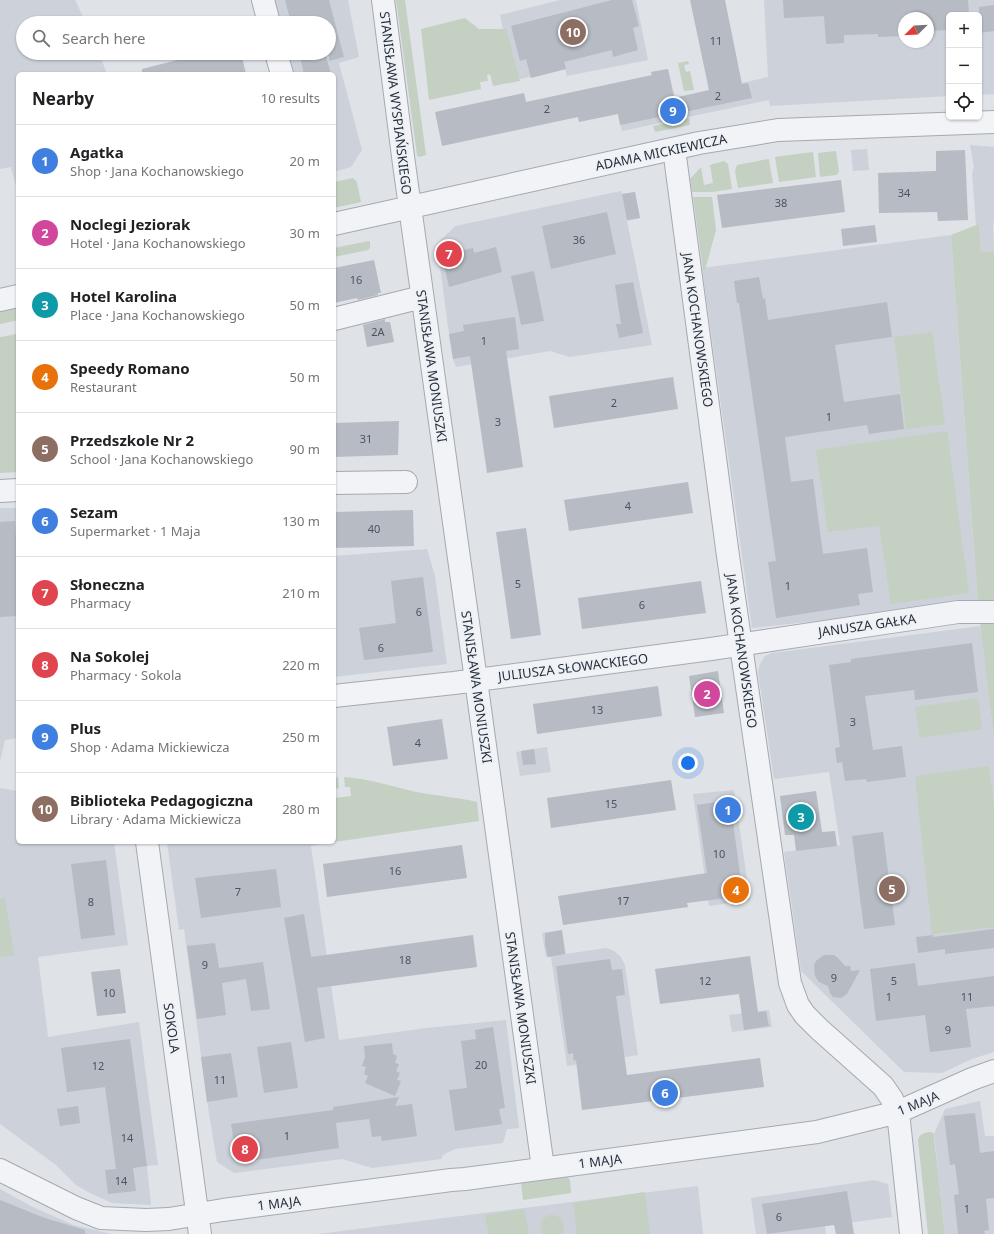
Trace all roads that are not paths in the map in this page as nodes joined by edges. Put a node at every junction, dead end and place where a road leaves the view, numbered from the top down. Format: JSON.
{"nodes":[{"id":1,"x":263,"y":0,"type":"edge"},
{"id":2,"x":383,"y":0,"type":"edge"},
{"id":3,"x":267,"y":16,"type":"edge"},
{"id":4,"x":278,"y":60,"type":"edge"},
{"id":5,"x":281,"y":72,"type":"edge"},
{"id":6,"x":994,"y":122,"type":"edge"},
{"id":7,"x":674,"y":149,"type":"junction"},
{"id":8,"x":410,"y":207,"type":"junction"},
{"id":9,"x":336,"y":224,"type":"edge"},
{"id":10,"x":16,"y":296,"type":"edge"},
{"id":11,"x":422,"y":297,"type":"junction"},
{"id":12,"x":0,"y":300,"type":"edge"},
{"id":13,"x":336,"y":318,"type":"edge"},
{"id":14,"x":406,"y":482,"type":"dead end"},
{"id":15,"x":336,"y":483,"type":"edge"},
{"id":16,"x":0,"y":490,"type":"edge"},
{"id":17,"x":16,"y":490,"type":"edge"},
{"id":18,"x":994,"y":612,"type":"edge"},
{"id":19,"x":741,"y":644,"type":"junction"},
{"id":20,"x":476,"y":680,"type":"junction"},
{"id":21,"x":336,"y":696,"type":"edge"},
{"id":22,"x":147,"y":844,"type":"edge"},
{"id":23,"x":994,"y":1071,"type":"edge"},
{"id":24,"x":898,"y":1112,"type":"junction"},
{"id":25,"x":543,"y":1168,"type":"junction"},
{"id":26,"x":0,"y":1170,"type":"edge"},
{"id":27,"x":198,"y":1224,"type":"edge"},
{"id":28,"x":912,"y":1234,"type":"edge"}],
"edges":[{"from":1,"to":3,"type":"street"},
{"from":2,"to":8,"type":"street","name":"STANISŁAWA WYSPIAŃSKIEGO"},
{"from":4,"to":5,"type":"street"},
{"from":6,"to":7,"type":"street","name":"ADAMA MICKIEWICZA"},
{"from":7,"to":8,"type":"street","name":"ADAMA MICKIEWICZA"},
{"from":7,"to":19,"type":"street","name":"JANA KOCHANOWSKIEGO"},
{"from":8,"to":9,"type":"street","name":"ADAMA MICKIEWICZA"},
{"from":8,"to":11,"type":"street","name":"STANISŁAWA MONIUSZKI"},
{"from":10,"to":12,"type":"street"},
{"from":11,"to":13,"type":"street"},
{"from":11,"to":20,"type":"street","name":"STANISŁAWA MONIUSZKI"},
{"from":14,"to":15,"type":"street"},
{"from":16,"to":17,"type":"street"},
{"from":18,"to":19,"type":"street","name":"JANUSZA GAŁKA"},
{"from":19,"to":20,"type":"street","name":"JULIUSZA SŁOWACKIEGO"},
{"from":19,"to":24,"type":"street","name":"JANA KOCHANOWSKIEGO"},
{"from":20,"to":21,"type":"street","name":"JULIUSZA SŁOWACKIEGO"},
{"from":20,"to":25,"type":"street","name":"STANISŁAWA MONIUSZKI"},
{"from":22,"to":27,"type":"street","name":"SOKOLA"},
{"from":23,"to":24,"type":"street","name":"1 MAJA"},
{"from":24,"to":25,"type":"street","name":"1 MAJA"},
{"from":24,"to":28,"type":"street"},
{"from":25,"to":27,"type":"street","name":"1 MAJA"},
{"from":26,"to":27,"type":"street","name":"1 MAJA"}]}
